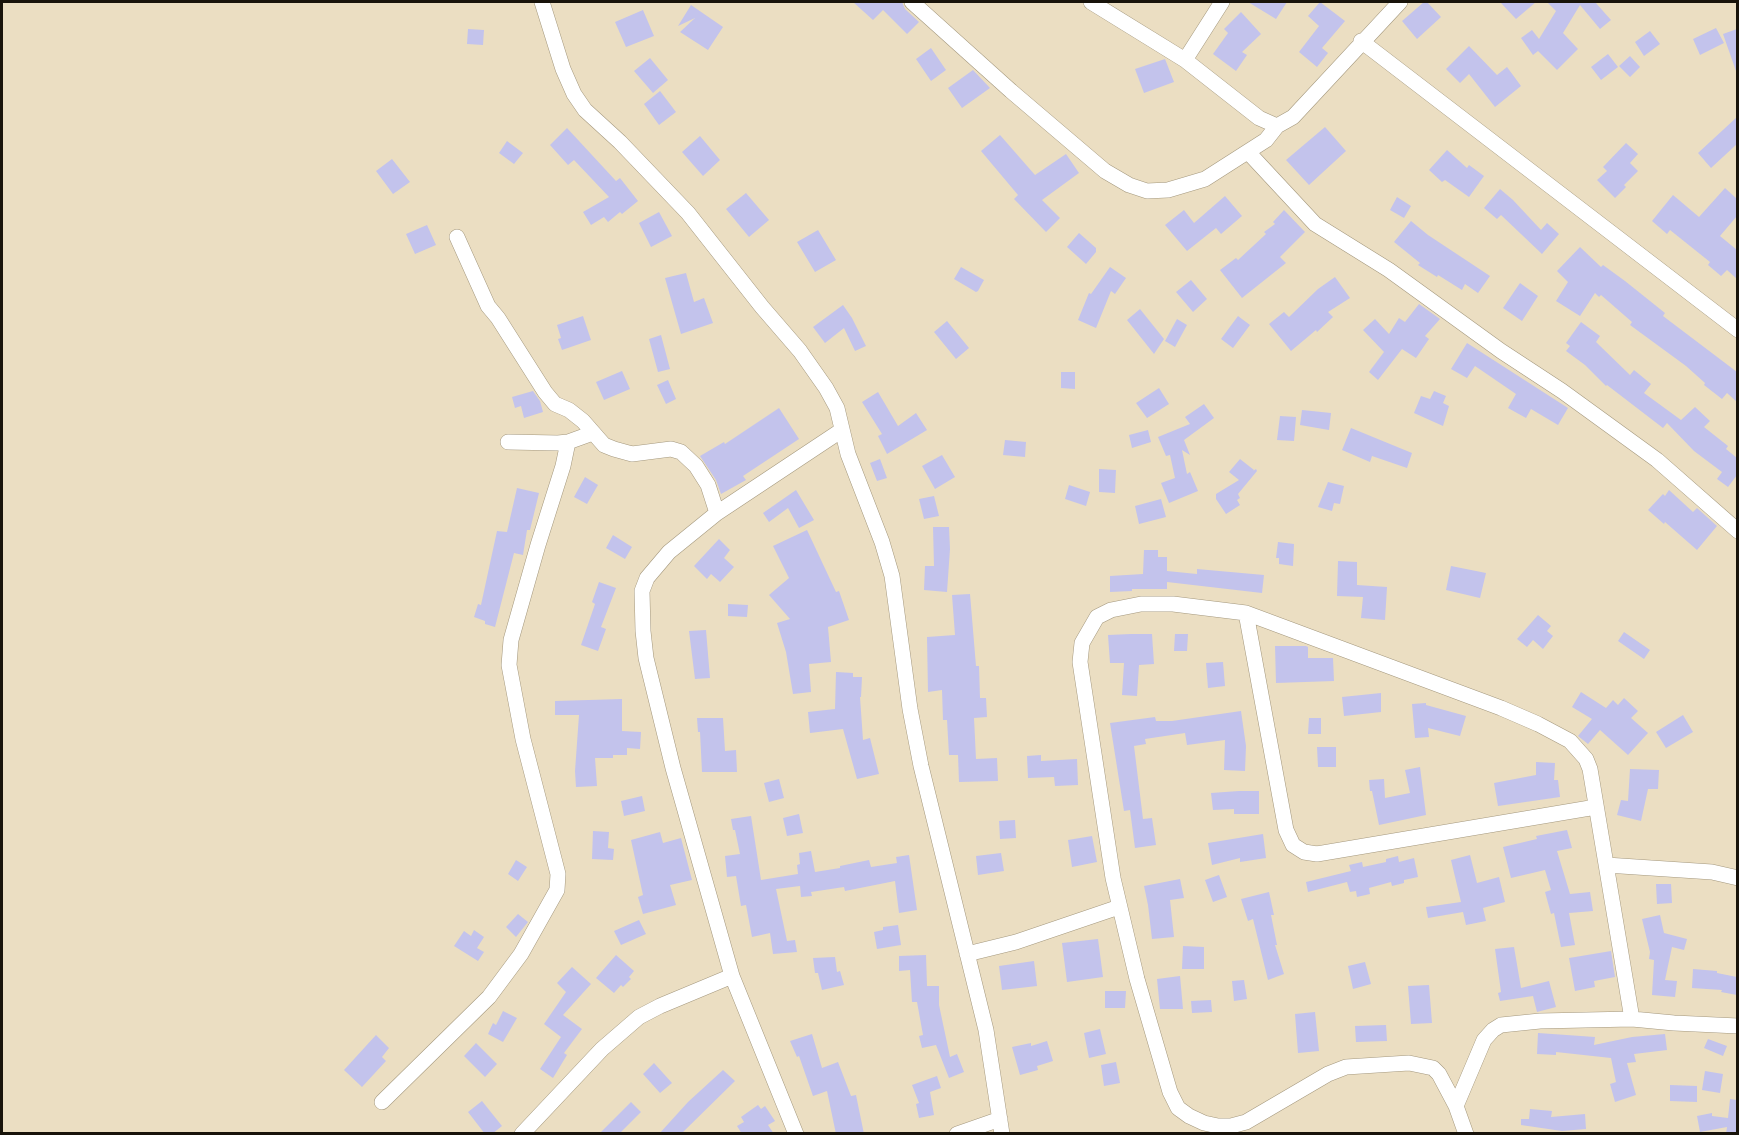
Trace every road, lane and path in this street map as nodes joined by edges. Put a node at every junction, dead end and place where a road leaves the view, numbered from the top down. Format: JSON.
{"nodes":[{"id":1,"x":542,"y":2,"type":"edge"},
{"id":2,"x":912,"y":2,"type":"edge"},
{"id":3,"x":1091,"y":2,"type":"edge"},
{"id":4,"x":1222,"y":2,"type":"edge"},
{"id":5,"x":1400,"y":2,"type":"edge"},
{"id":6,"x":1361,"y":41,"type":"junction"},
{"id":7,"x":1185,"y":60,"type":"junction"},
{"id":8,"x":1277,"y":126,"type":"junction"},
{"id":9,"x":1248,"y":152,"type":"junction"},
{"id":10,"x":457,"y":237,"type":"dead end"},
{"id":11,"x":1737,"y":330,"type":"edge"},
{"id":12,"x":842,"y":430,"type":"junction"},
{"id":13,"x":593,"y":433,"type":"junction"},
{"id":14,"x":508,"y":442,"type":"dead end"},
{"id":15,"x":568,"y":442,"type":"junction"},
{"id":16,"x":717,"y":513,"type":"junction"},
{"id":17,"x":1737,"y":531,"type":"edge"},
{"id":18,"x":1246,"y":613,"type":"junction"},
{"id":19,"x":1596,"y":807,"type":"junction"},
{"id":20,"x":1606,"y":865,"type":"junction"},
{"id":21,"x":1737,"y":878,"type":"edge"},
{"id":22,"x":1119,"y":907,"type":"junction"},
{"id":23,"x":967,"y":954,"type":"junction"},
{"id":24,"x":732,"y":976,"type":"junction"},
{"id":25,"x":1632,"y":1019,"type":"junction"},
{"id":26,"x":1737,"y":1026,"type":"edge"},
{"id":27,"x":382,"y":1102,"type":"dead end"},
{"id":28,"x":1456,"y":1106,"type":"junction"},
{"id":29,"x":1001,"y":1126,"type":"edge"},
{"id":30,"x":522,"y":1134,"type":"edge"},
{"id":31,"x":796,"y":1134,"type":"edge"},
{"id":32,"x":957,"y":1134,"type":"edge"},
{"id":33,"x":1466,"y":1134,"type":"edge"}],
"edges":[{"from":1,"to":12,"type":"street"},
{"from":2,"to":9,"type":"street"},
{"from":3,"to":7,"type":"street"},
{"from":4,"to":7,"type":"street"},
{"from":5,"to":6,"type":"street"},
{"from":6,"to":8,"type":"street"},
{"from":6,"to":11,"type":"street"},
{"from":7,"to":8,"type":"street"},
{"from":8,"to":9,"type":"street"},
{"from":9,"to":17,"type":"street"},
{"from":10,"to":13,"type":"street"},
{"from":12,"to":16,"type":"street"},
{"from":12,"to":23,"type":"street"},
{"from":13,"to":15,"type":"street"},
{"from":13,"to":16,"type":"street"},
{"from":14,"to":15,"type":"street"},
{"from":15,"to":27,"type":"street"},
{"from":16,"to":24,"type":"street"},
{"from":18,"to":19,"type":"street"},
{"from":18,"to":19,"type":"street"},
{"from":18,"to":22,"type":"street"},
{"from":19,"to":20,"type":"street"},
{"from":20,"to":21,"type":"street"},
{"from":20,"to":25,"type":"street"},
{"from":22,"to":23,"type":"street"},
{"from":22,"to":28,"type":"street"},
{"from":23,"to":29,"type":"street"},
{"from":24,"to":30,"type":"street"},
{"from":24,"to":31,"type":"street"},
{"from":25,"to":26,"type":"street"},
{"from":25,"to":28,"type":"street"},
{"from":28,"to":33,"type":"street"},
{"from":29,"to":32,"type":"street"}]}
